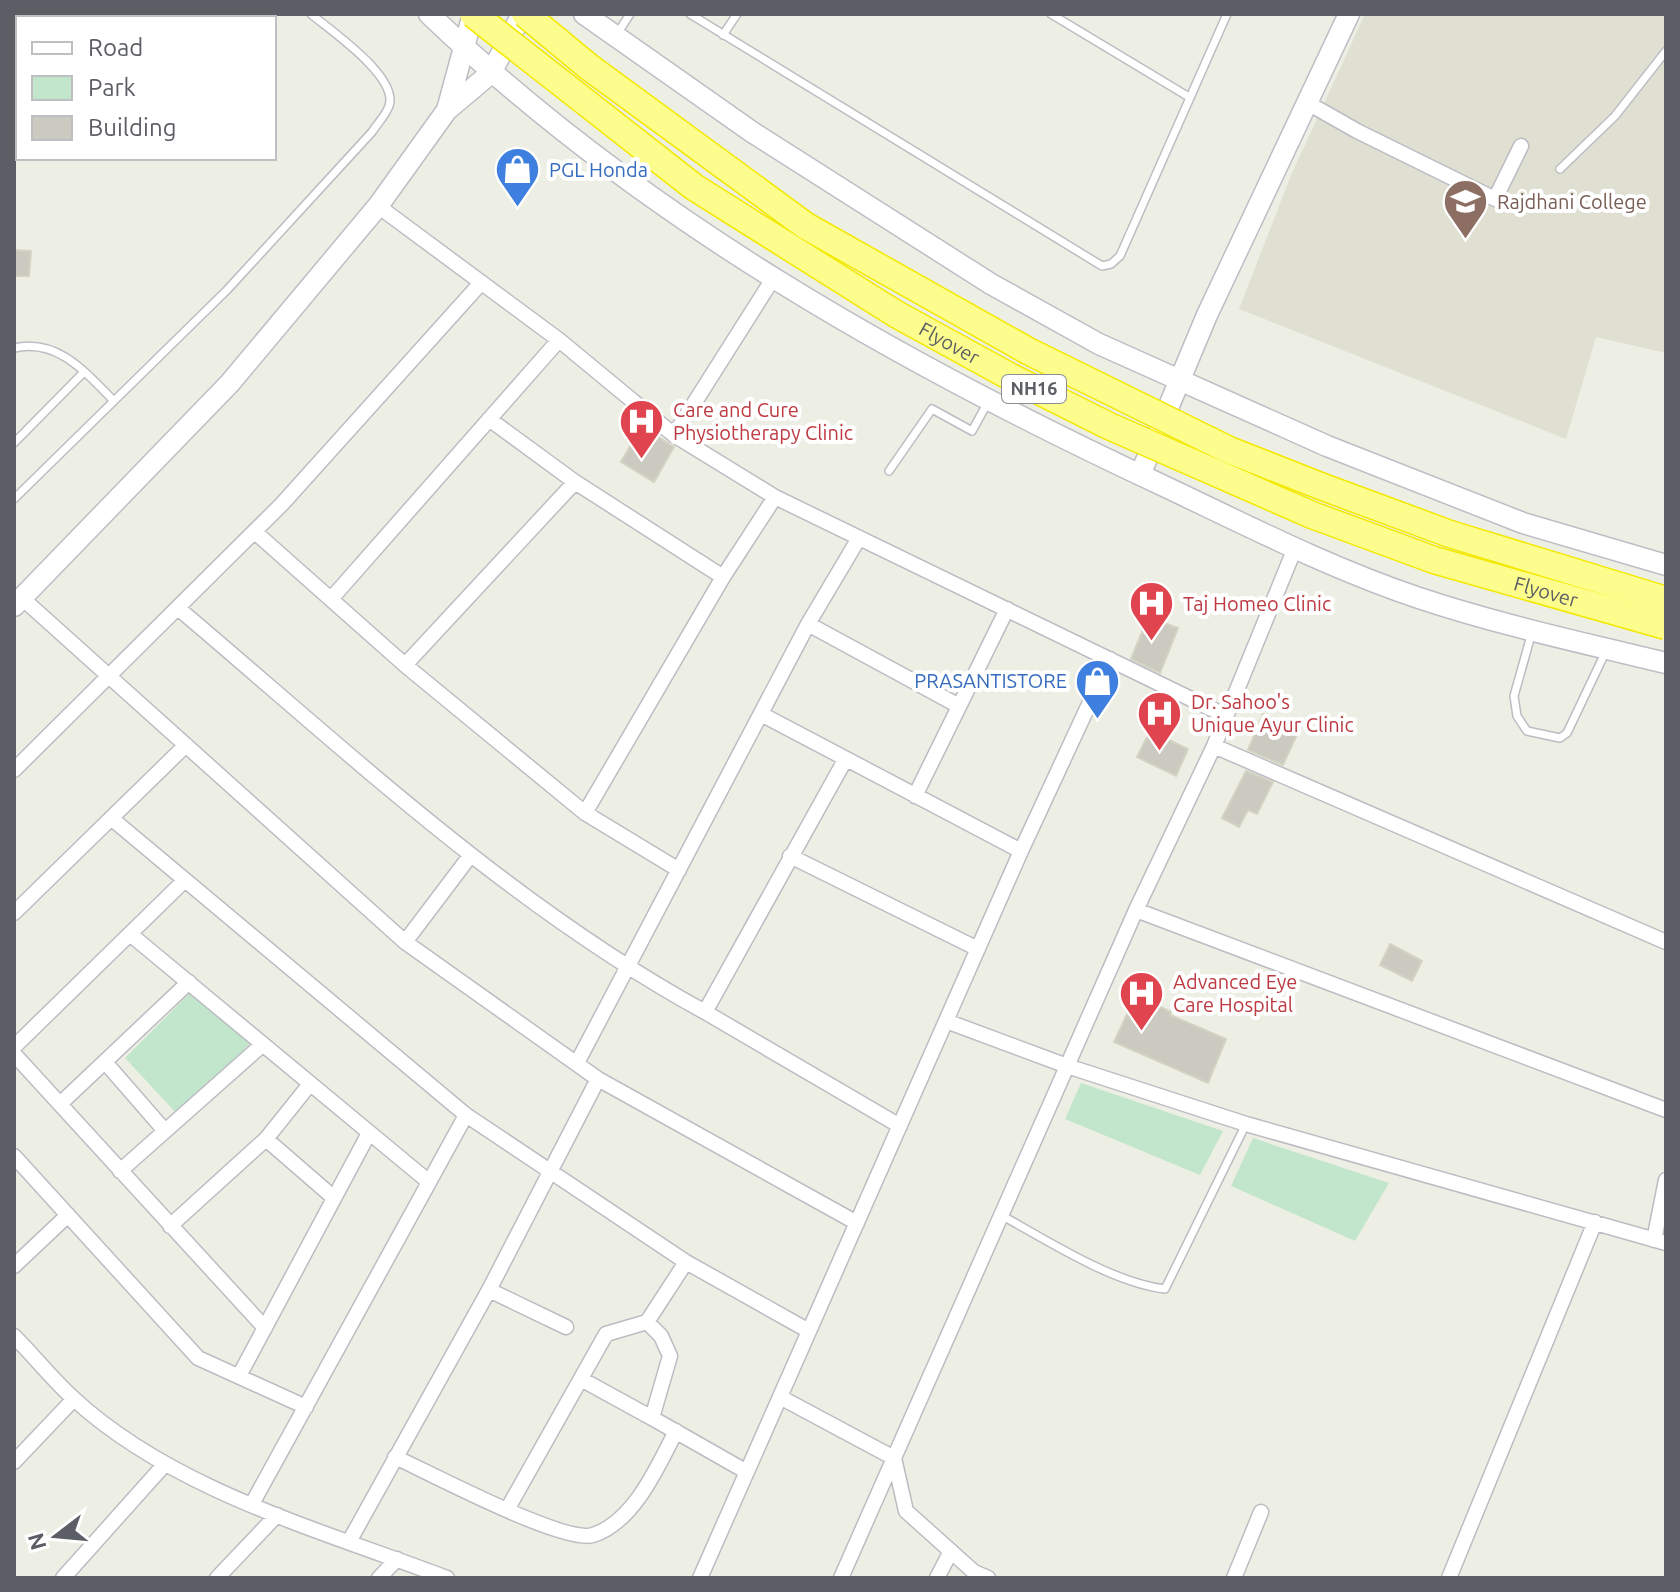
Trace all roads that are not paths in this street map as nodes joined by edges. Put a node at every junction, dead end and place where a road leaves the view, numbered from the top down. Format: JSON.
{"nodes":[{"id":1,"x":311,"y":14,"type":"edge"},
{"id":2,"x":429,"y":14,"type":"edge"},
{"id":3,"x":473,"y":14,"type":"edge"},
{"id":4,"x":524,"y":14,"type":"edge"},
{"id":5,"x":584,"y":14,"type":"edge"},
{"id":6,"x":630,"y":14,"type":"edge"},
{"id":7,"x":690,"y":14,"type":"edge"},
{"id":8,"x":737,"y":14,"type":"edge"},
{"id":9,"x":1051,"y":14,"type":"edge"},
{"id":10,"x":1227,"y":14,"type":"edge"},
{"id":11,"x":1349,"y":14,"type":"edge"},
{"id":12,"x":723,"y":35,"type":"junction"},
{"id":13,"x":615,"y":36,"type":"junction"},
{"id":14,"x":463,"y":47,"type":"junction"},
{"id":15,"x":1666,"y":51,"type":"edge"},
{"id":16,"x":491,"y":73,"type":"junction"},
{"id":17,"x":1189,"y":97,"type":"junction"},
{"id":18,"x":1306,"y":102,"type":"junction"},
{"id":19,"x":447,"y":110,"type":"junction"},
{"id":20,"x":1521,"y":146,"type":"dead end"},
{"id":21,"x":1560,"y":169,"type":"dead end"},
{"id":22,"x":378,"y":206,"type":"junction"},
{"id":23,"x":774,"y":277,"type":"junction"},
{"id":24,"x":480,"y":284,"type":"junction"},
{"id":25,"x":559,"y":340,"type":"junction"},
{"id":26,"x":14,"y":348,"type":"edge"},
{"id":27,"x":84,"y":372,"type":"junction"},
{"id":28,"x":1178,"y":380,"type":"junction"},
{"id":29,"x":114,"y":401,"type":"junction"},
{"id":30,"x":988,"y":402,"type":"junction"},
{"id":31,"x":489,"y":419,"type":"junction"},
{"id":32,"x":674,"y":435,"type":"junction"},
{"id":33,"x":14,"y":443,"type":"edge"},
{"id":34,"x":889,"y":471,"type":"dead end"},
{"id":35,"x":1140,"y":475,"type":"junction"},
{"id":36,"x":575,"y":482,"type":"junction"},
{"id":37,"x":775,"y":497,"type":"junction"},
{"id":38,"x":14,"y":499,"type":"edge"},
{"id":39,"x":255,"y":532,"type":"junction"},
{"id":40,"x":859,"y":538,"type":"junction"},
{"id":41,"x":1295,"y":548,"type":"junction"},
{"id":42,"x":1666,"y":565,"type":"edge"},
{"id":43,"x":723,"y":577,"type":"junction"},
{"id":44,"x":331,"y":599,"type":"junction"},
{"id":45,"x":1666,"y":600,"type":"edge"},
{"id":46,"x":18,"y":602,"type":"edge"},
{"id":47,"x":179,"y":609,"type":"junction"},
{"id":48,"x":1007,"y":609,"type":"junction"},
{"id":49,"x":808,"y":624,"type":"junction"},
{"id":50,"x":1666,"y":626,"type":"edge"},
{"id":51,"x":1533,"y":630,"type":"junction"},
{"id":52,"x":1606,"y":649,"type":"junction"},
{"id":53,"x":1110,"y":659,"type":"junction"},
{"id":54,"x":1666,"y":663,"type":"edge"},
{"id":55,"x":405,"y":665,"type":"junction"},
{"id":56,"x":109,"y":676,"type":"junction"},
{"id":57,"x":959,"y":706,"type":"junction"},
{"id":58,"x":761,"y":714,"type":"junction"},
{"id":59,"x":1226,"y":716,"type":"junction"},
{"id":60,"x":186,"y":745,"type":"junction"},
{"id":61,"x":1214,"y":746,"type":"junction"},
{"id":62,"x":845,"y":760,"type":"junction"},
{"id":63,"x":14,"y":770,"type":"edge"},
{"id":64,"x":915,"y":796,"type":"junction"},
{"id":65,"x":585,"y":813,"type":"junction"},
{"id":66,"x":111,"y":818,"type":"junction"},
{"id":67,"x":1021,"y":851,"type":"junction"},
{"id":68,"x":470,"y":856,"type":"junction"},
{"id":69,"x":790,"y":856,"type":"junction"},
{"id":70,"x":679,"y":870,"type":"junction"},
{"id":71,"x":184,"y":881,"type":"junction"},
{"id":72,"x":1136,"y":910,"type":"junction"},
{"id":73,"x":14,"y":913,"type":"edge"},
{"id":74,"x":130,"y":934,"type":"junction"},
{"id":75,"x":405,"y":942,"type":"junction"},
{"id":76,"x":1666,"y":942,"type":"edge"},
{"id":77,"x":978,"y":949,"type":"junction"},
{"id":78,"x":628,"y":966,"type":"junction"},
{"id":79,"x":189,"y":982,"type":"junction"},
{"id":80,"x":705,"y":1012,"type":"junction"},
{"id":81,"x":946,"y":1021,"type":"junction"},
{"id":82,"x":262,"y":1045,"type":"junction"},
{"id":83,"x":14,"y":1047,"type":"edge"},
{"id":84,"x":14,"y":1054,"type":"edge"},
{"id":85,"x":578,"y":1061,"type":"junction"},
{"id":86,"x":105,"y":1062,"type":"junction"},
{"id":87,"x":1067,"y":1066,"type":"junction"},
{"id":88,"x":598,"y":1079,"type":"junction"},
{"id":89,"x":310,"y":1084,"type":"junction"},
{"id":90,"x":60,"y":1104,"type":"junction"},
{"id":91,"x":1666,"y":1110,"type":"edge"},
{"id":92,"x":466,"y":1115,"type":"junction"},
{"id":93,"x":1246,"y":1124,"type":"junction"},
{"id":94,"x":900,"y":1126,"type":"junction"},
{"id":95,"x":165,"y":1131,"type":"junction"},
{"id":96,"x":369,"y":1133,"type":"junction"},
{"id":97,"x":266,"y":1139,"type":"junction"},
{"id":98,"x":14,"y":1156,"type":"edge"},
{"id":99,"x":120,"y":1171,"type":"junction"},
{"id":100,"x":548,"y":1173,"type":"junction"},
{"id":101,"x":1666,"y":1180,"type":"edge"},
{"id":102,"x":429,"y":1182,"type":"junction"},
{"id":103,"x":334,"y":1198,"type":"junction"},
{"id":104,"x":68,"y":1215,"type":"junction"},
{"id":105,"x":1001,"y":1215,"type":"junction"},
{"id":106,"x":1595,"y":1222,"type":"junction"},
{"id":107,"x":857,"y":1223,"type":"junction"},
{"id":108,"x":170,"y":1226,"type":"junction"},
{"id":109,"x":1660,"y":1242,"type":"edge"},
{"id":110,"x":686,"y":1262,"type":"junction"},
{"id":111,"x":14,"y":1266,"type":"edge"},
{"id":112,"x":489,"y":1290,"type":"junction"},
{"id":113,"x":647,"y":1322,"type":"junction"},
{"id":114,"x":566,"y":1327,"type":"dead end"},
{"id":115,"x":265,"y":1328,"type":"junction"},
{"id":116,"x":809,"y":1331,"type":"junction"},
{"id":117,"x":14,"y":1336,"type":"edge"},
{"id":118,"x":239,"y":1376,"type":"junction"},
{"id":119,"x":581,"y":1379,"type":"junction"},
{"id":120,"x":780,"y":1397,"type":"junction"},
{"id":121,"x":74,"y":1399,"type":"junction"},
{"id":122,"x":306,"y":1407,"type":"junction"},
{"id":123,"x":652,"y":1418,"type":"junction"},
{"id":124,"x":676,"y":1431,"type":"junction"},
{"id":125,"x":395,"y":1457,"type":"junction"},
{"id":126,"x":894,"y":1458,"type":"junction"},
{"id":127,"x":14,"y":1462,"type":"edge"},
{"id":128,"x":165,"y":1464,"type":"junction"},
{"id":129,"x":747,"y":1472,"type":"junction"},
{"id":130,"x":252,"y":1504,"type":"junction"},
{"id":131,"x":508,"y":1508,"type":"junction"},
{"id":132,"x":1261,"y":1512,"type":"dead end"},
{"id":133,"x":277,"y":1515,"type":"junction"},
{"id":134,"x":350,"y":1540,"type":"junction"},
{"id":135,"x":951,"y":1551,"type":"junction"},
{"id":136,"x":397,"y":1559,"type":"junction"},
{"id":137,"x":63,"y":1578,"type":"edge"},
{"id":138,"x":217,"y":1578,"type":"edge"},
{"id":139,"x":379,"y":1578,"type":"edge"},
{"id":140,"x":447,"y":1578,"type":"edge"},
{"id":141,"x":700,"y":1578,"type":"edge"},
{"id":142,"x":841,"y":1578,"type":"edge"},
{"id":143,"x":937,"y":1578,"type":"edge"},
{"id":144,"x":988,"y":1578,"type":"edge"},
{"id":145,"x":1234,"y":1578,"type":"edge"},
{"id":146,"x":1449,"y":1578,"type":"edge"}],
"edges":[{"from":1,"to":29,"type":"lane"},
{"from":2,"to":14,"type":"street"},
{"from":3,"to":14,"type":"street"},
{"from":3,"to":50,"type":"highway","name":"Flyover","number":"NH16","bridge":true},
{"from":4,"to":16,"type":"street"},
{"from":4,"to":45,"type":"highway","name":"Flyover","number":"NH16","bridge":true},
{"from":5,"to":13,"type":"street"},
{"from":6,"to":13,"type":"lane"},
{"from":7,"to":12,"type":"lane"},
{"from":8,"to":12,"type":"lane"},
{"from":9,"to":17,"type":"lane"},
{"from":10,"to":17,"type":"lane"},
{"from":11,"to":18,"type":"street"},
{"from":12,"to":17,"type":"lane"},
{"from":13,"to":28,"type":"street"},
{"from":14,"to":16,"type":"street"},
{"from":14,"to":19,"type":"street"},
{"from":15,"to":21,"type":"lane"},
{"from":16,"to":19,"type":"street"},
{"from":16,"to":23,"type":"street"},
{"from":18,"to":20,"type":"street"},
{"from":18,"to":28,"type":"street"},
{"from":19,"to":22,"type":"street"},
{"from":22,"to":24,"type":"street"},
{"from":22,"to":46,"type":"street"},
{"from":23,"to":30,"type":"street"},
{"from":23,"to":32,"type":"street"},
{"from":24,"to":25,"type":"street"},
{"from":24,"to":39,"type":"street"},
{"from":25,"to":31,"type":"street"},
{"from":25,"to":32,"type":"street"},
{"from":26,"to":27,"type":"lane"},
{"from":27,"to":29,"type":"lane"},
{"from":27,"to":33,"type":"lane"},
{"from":28,"to":35,"type":"street"},
{"from":28,"to":42,"type":"street"},
{"from":29,"to":38,"type":"lane"},
{"from":30,"to":34,"type":"lane"},
{"from":30,"to":35,"type":"street"},
{"from":31,"to":36,"type":"street"},
{"from":31,"to":44,"type":"street"},
{"from":32,"to":37,"type":"street"},
{"from":35,"to":41,"type":"street"},
{"from":36,"to":43,"type":"street"},
{"from":36,"to":55,"type":"street"},
{"from":37,"to":40,"type":"street"},
{"from":37,"to":43,"type":"street"},
{"from":39,"to":44,"type":"street"},
{"from":39,"to":47,"type":"street"},
{"from":40,"to":48,"type":"street"},
{"from":40,"to":49,"type":"street"},
{"from":41,"to":51,"type":"street"},
{"from":41,"to":59,"type":"street"},
{"from":43,"to":65,"type":"street"},
{"from":44,"to":55,"type":"street"},
{"from":46,"to":56,"type":"street"},
{"from":47,"to":56,"type":"street"},
{"from":47,"to":68,"type":"street"},
{"from":48,"to":53,"type":"street"},
{"from":48,"to":57,"type":"street"},
{"from":49,"to":57,"type":"street"},
{"from":49,"to":58,"type":"street"},
{"from":51,"to":52,"type":"street"},
{"from":51,"to":52,"type":"lane"},
{"from":52,"to":54,"type":"street"},
{"from":53,"to":59,"type":"street"},
{"from":53,"to":67,"type":"street"},
{"from":55,"to":65,"type":"street"},
{"from":56,"to":60,"type":"street"},
{"from":56,"to":63,"type":"street"},
{"from":57,"to":64,"type":"street"},
{"from":58,"to":62,"type":"street"},
{"from":58,"to":70,"type":"street"},
{"from":59,"to":61,"type":"street"},
{"from":60,"to":66,"type":"street"},
{"from":60,"to":75,"type":"street"},
{"from":61,"to":72,"type":"street"},
{"from":61,"to":76,"type":"street"},
{"from":62,"to":64,"type":"street"},
{"from":62,"to":69,"type":"street"},
{"from":64,"to":67,"type":"street"},
{"from":65,"to":70,"type":"street"},
{"from":66,"to":71,"type":"street"},
{"from":66,"to":73,"type":"street"},
{"from":67,"to":77,"type":"street"},
{"from":68,"to":75,"type":"street"},
{"from":68,"to":78,"type":"street"},
{"from":69,"to":77,"type":"street"},
{"from":69,"to":80,"type":"street"},
{"from":70,"to":78,"type":"street"},
{"from":71,"to":74,"type":"street"},
{"from":71,"to":92,"type":"street"},
{"from":72,"to":87,"type":"street"},
{"from":72,"to":91,"type":"street"},
{"from":74,"to":79,"type":"street"},
{"from":74,"to":83,"type":"street"},
{"from":75,"to":85,"type":"street"},
{"from":77,"to":81,"type":"street"},
{"from":78,"to":80,"type":"street"},
{"from":78,"to":85,"type":"street"},
{"from":79,"to":82,"type":"street"},
{"from":79,"to":86,"type":"street"},
{"from":80,"to":94,"type":"street"},
{"from":81,"to":87,"type":"street"},
{"from":81,"to":94,"type":"street"},
{"from":82,"to":89,"type":"street"},
{"from":82,"to":95,"type":"street"},
{"from":84,"to":90,"type":"street"},
{"from":85,"to":88,"type":"street"},
{"from":86,"to":90,"type":"street"},
{"from":86,"to":95,"type":"street"},
{"from":87,"to":93,"type":"street"},
{"from":87,"to":105,"type":"street"},
{"from":88,"to":100,"type":"street"},
{"from":88,"to":107,"type":"street"},
{"from":89,"to":96,"type":"street"},
{"from":89,"to":97,"type":"street"},
{"from":90,"to":99,"type":"street"},
{"from":92,"to":100,"type":"street"},
{"from":92,"to":102,"type":"street"},
{"from":93,"to":105,"type":"lane"},
{"from":93,"to":106,"type":"street"},
{"from":94,"to":107,"type":"street"},
{"from":95,"to":99,"type":"street"},
{"from":96,"to":102,"type":"street"},
{"from":96,"to":103,"type":"street"},
{"from":97,"to":103,"type":"street"},
{"from":97,"to":108,"type":"street"},
{"from":98,"to":104,"type":"street"},
{"from":99,"to":108,"type":"street"},
{"from":100,"to":110,"type":"street"},
{"from":100,"to":112,"type":"street"},
{"from":101,"to":109,"type":"street"},
{"from":102,"to":122,"type":"street"},
{"from":103,"to":115,"type":"street"},
{"from":104,"to":111,"type":"street"},
{"from":104,"to":118,"type":"street"},
{"from":105,"to":126,"type":"street"},
{"from":106,"to":109,"type":"street"},
{"from":106,"to":146,"type":"street"},
{"from":107,"to":116,"type":"street"},
{"from":108,"to":115,"type":"street"},
{"from":110,"to":113,"type":"street"},
{"from":110,"to":116,"type":"street"},
{"from":112,"to":114,"type":"street"},
{"from":112,"to":125,"type":"street"},
{"from":113,"to":119,"type":"street"},
{"from":113,"to":123,"type":"street"},
{"from":115,"to":118,"type":"street"},
{"from":116,"to":120,"type":"street"},
{"from":117,"to":121,"type":"street"},
{"from":118,"to":122,"type":"street"},
{"from":119,"to":123,"type":"street"},
{"from":119,"to":131,"type":"street"},
{"from":120,"to":126,"type":"street"},
{"from":120,"to":129,"type":"street"},
{"from":121,"to":127,"type":"street"},
{"from":121,"to":128,"type":"street"},
{"from":122,"to":130,"type":"street"},
{"from":123,"to":124,"type":"street"},
{"from":124,"to":129,"type":"street"},
{"from":124,"to":131,"type":"street"},
{"from":125,"to":131,"type":"street"},
{"from":125,"to":134,"type":"street"},
{"from":126,"to":135,"type":"street"},
{"from":126,"to":142,"type":"street"},
{"from":128,"to":130,"type":"street"},
{"from":128,"to":137,"type":"street"},
{"from":129,"to":141,"type":"street"},
{"from":130,"to":133,"type":"street"},
{"from":132,"to":145,"type":"street"},
{"from":133,"to":134,"type":"street"},
{"from":133,"to":138,"type":"street"},
{"from":134,"to":136,"type":"street"},
{"from":135,"to":143,"type":"street"},
{"from":135,"to":144,"type":"street"},
{"from":136,"to":139,"type":"street"},
{"from":136,"to":140,"type":"street"}]}
